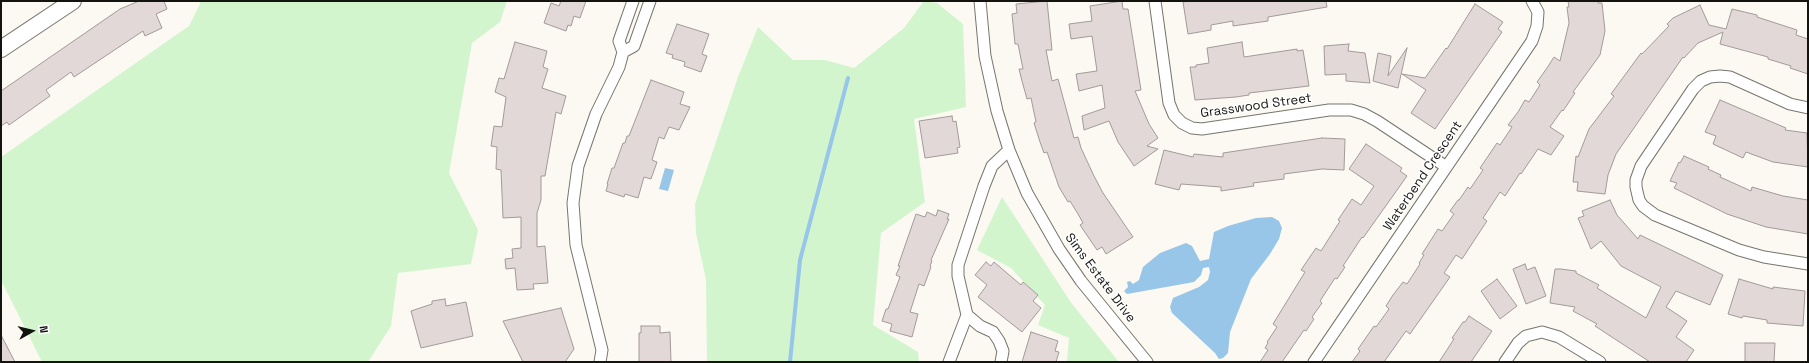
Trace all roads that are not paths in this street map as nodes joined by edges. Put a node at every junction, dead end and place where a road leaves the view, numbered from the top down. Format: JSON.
{"nodes":[{"id":1,"x":73,"y":1,"type":"edge"},
{"id":2,"x":633,"y":1,"type":"edge"},
{"id":3,"x":650,"y":1,"type":"edge"},
{"id":4,"x":980,"y":1,"type":"edge"},
{"id":5,"x":1155,"y":1,"type":"edge"},
{"id":6,"x":1532,"y":1,"type":"edge"},
{"id":7,"x":1,"y":49,"type":"edge"},
{"id":8,"x":623,"y":52,"type":"junction"},
{"id":9,"x":1808,"y":108,"type":"edge"},
{"id":10,"x":1009,"y":150,"type":"junction"},
{"id":11,"x":1446,"y":166,"type":"junction"},
{"id":12,"x":1808,"y":264,"type":"edge"},
{"id":13,"x":967,"y":315,"type":"junction"},
{"id":14,"x":600,"y":362,"type":"edge"},
{"id":15,"x":949,"y":362,"type":"edge"},
{"id":16,"x":1001,"y":362,"type":"edge"},
{"id":17,"x":1148,"y":362,"type":"edge"},
{"id":18,"x":1314,"y":362,"type":"edge"},
{"id":19,"x":1505,"y":362,"type":"edge"},
{"id":20,"x":1600,"y":362,"type":"edge"}],
"edges":[{"from":1,"to":7,"type":"street"},
{"from":2,"to":8,"type":"street"},
{"from":3,"to":8,"type":"street"},
{"from":4,"to":10,"type":"street","name":"Sims Estate Drive"},
{"from":5,"to":11,"type":"street","name":"Grasswood Street"},
{"from":6,"to":11,"type":"street","name":"Waterbend Crescent"},
{"from":8,"to":14,"type":"street"},
{"from":9,"to":12,"type":"street"},
{"from":10,"to":13,"type":"street"},
{"from":10,"to":17,"type":"street","name":"Sims Estate Drive"},
{"from":11,"to":18,"type":"street","name":"Waterbend Crescent"},
{"from":13,"to":15,"type":"street"},
{"from":13,"to":16,"type":"street"},
{"from":19,"to":20,"type":"street"}]}
